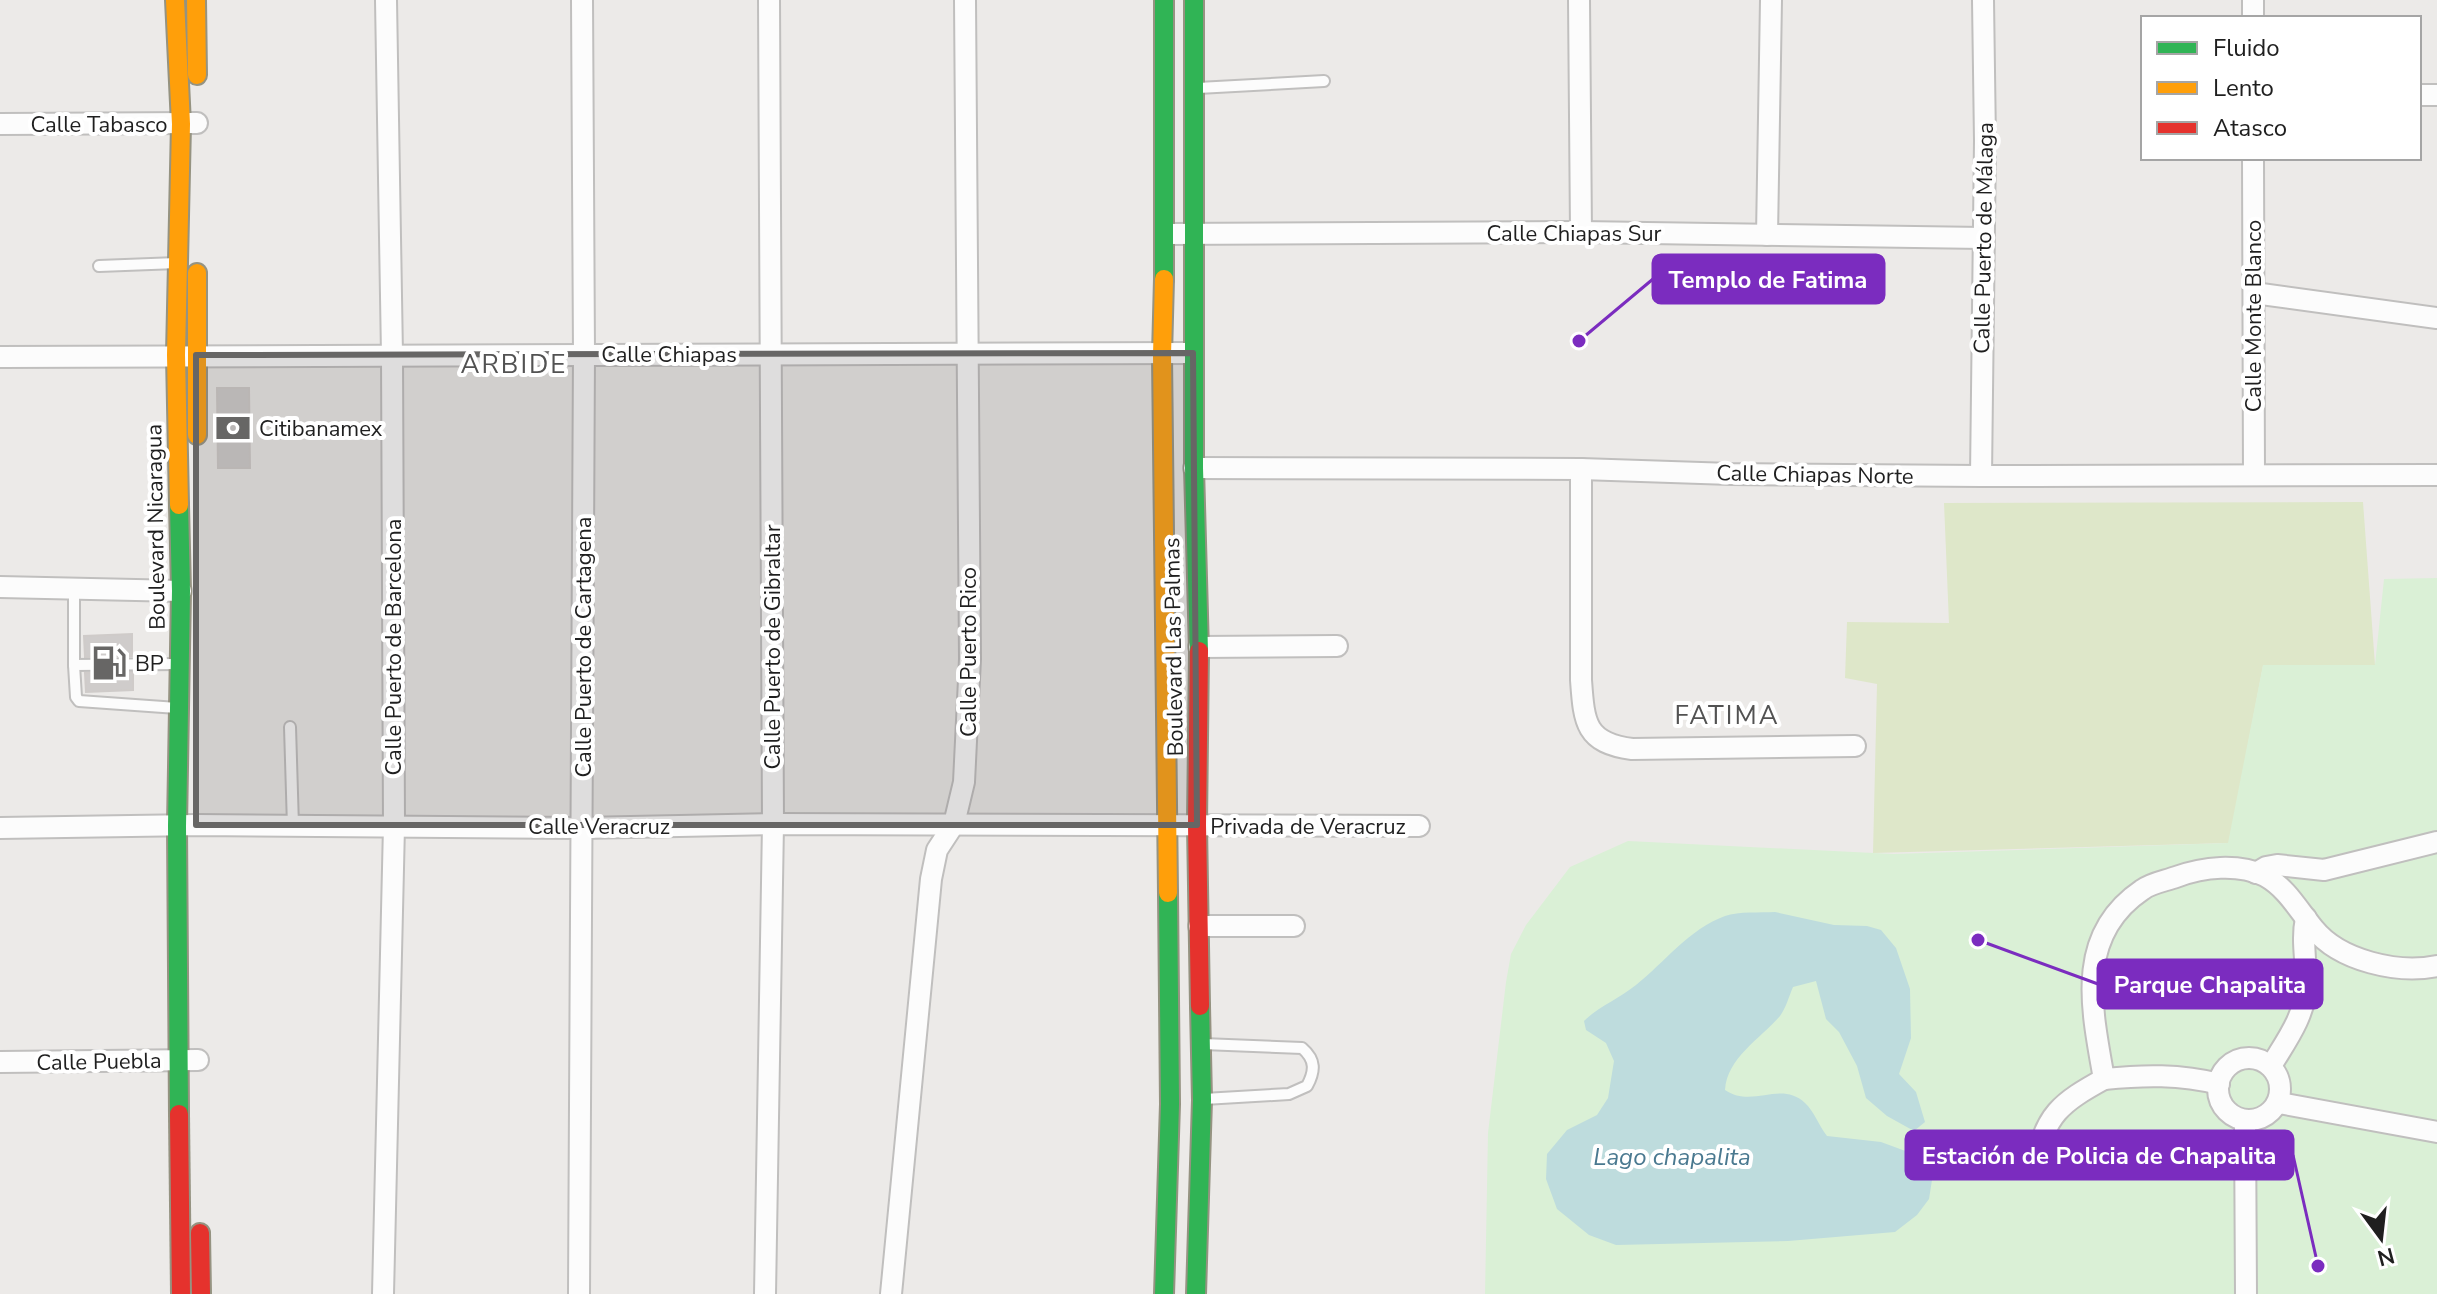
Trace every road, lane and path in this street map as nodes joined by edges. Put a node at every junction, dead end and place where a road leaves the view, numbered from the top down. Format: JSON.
{"nodes":[{"id":1,"x":175,"y":0,"type":"edge"},
{"id":2,"x":196,"y":0,"type":"edge"},
{"id":3,"x":386,"y":0,"type":"edge"},
{"id":4,"x":582,"y":0,"type":"edge"},
{"id":5,"x":769,"y":0,"type":"edge"},
{"id":6,"x":965,"y":0,"type":"edge"},
{"id":7,"x":1164,"y":0,"type":"edge"},
{"id":8,"x":1194,"y":0,"type":"edge"},
{"id":9,"x":1579,"y":0,"type":"edge"},
{"id":10,"x":1771,"y":0,"type":"edge"},
{"id":11,"x":1983,"y":0,"type":"edge"},
{"id":12,"x":1324,"y":81,"type":"dead end"},
{"id":13,"x":1194,"y":89,"type":"junction"},
{"id":14,"x":0,"y":124,"type":"edge"},
{"id":15,"x":189,"y":124,"type":"junction"},
{"id":16,"x":2253,"y":160,"type":"edge"},
{"id":17,"x":1581,"y":232,"type":"junction"},
{"id":18,"x":1165,"y":234,"type":"junction"},
{"id":19,"x":1194,"y":235,"type":"junction"},
{"id":20,"x":1767,"y":235,"type":"junction"},
{"id":21,"x":1983,"y":238,"type":"junction"},
{"id":22,"x":191,"y":257,"type":"junction"},
{"id":23,"x":99,"y":266,"type":"dead end"},
{"id":24,"x":2254,"y":293,"type":"junction"},
{"id":25,"x":2437,"y":318,"type":"edge"},
{"id":26,"x":1193,"y":353,"type":"junction"},
{"id":27,"x":584,"y":354,"type":"junction"},
{"id":28,"x":770,"y":354,"type":"junction"},
{"id":29,"x":966,"y":354,"type":"junction"},
{"id":30,"x":186,"y":355,"type":"junction"},
{"id":31,"x":392,"y":355,"type":"junction"},
{"id":32,"x":1162,"y":355,"type":"junction"},
{"id":33,"x":0,"y":357,"type":"edge"},
{"id":34,"x":1194,"y":468,"type":"junction"},
{"id":35,"x":1581,"y":469,"type":"junction"},
{"id":36,"x":2254,"y":475,"type":"junction"},
{"id":37,"x":2437,"y":475,"type":"edge"},
{"id":38,"x":1981,"y":476,"type":"junction"},
{"id":39,"x":0,"y":587,"type":"edge"},
{"id":40,"x":74,"y":587,"type":"junction"},
{"id":41,"x":181,"y":591,"type":"junction"},
{"id":42,"x":1337,"y":646,"type":"dead end"},
{"id":43,"x":1199,"y":647,"type":"junction"},
{"id":44,"x":180,"y":663,"type":"junction"},
{"id":45,"x":74,"y":665,"type":"junction"},
{"id":46,"x":179,"y":708,"type":"junction"},
{"id":47,"x":290,"y":727,"type":"dead end"},
{"id":48,"x":1855,"y":746,"type":"dead end"},
{"id":49,"x":192,"y":819,"type":"junction"},
{"id":50,"x":773,"y":824,"type":"junction"},
{"id":51,"x":954,"y":824,"type":"junction"},
{"id":52,"x":1167,"y":825,"type":"junction"},
{"id":53,"x":1197,"y":825,"type":"junction"},
{"id":54,"x":293,"y":826,"type":"junction"},
{"id":55,"x":394,"y":826,"type":"junction"},
{"id":56,"x":1419,"y":826,"type":"dead end"},
{"id":57,"x":0,"y":828,"type":"edge"},
{"id":58,"x":582,"y":828,"type":"junction"},
{"id":59,"x":2437,"y":842,"type":"edge"},
{"id":60,"x":2256,"y":873,"type":"junction"},
{"id":61,"x":2306,"y":918,"type":"junction"},
{"id":62,"x":1199,"y":926,"type":"junction"},
{"id":63,"x":1294,"y":926,"type":"dead end"},
{"id":64,"x":2437,"y":966,"type":"edge"},
{"id":65,"x":1201,"y":1044,"type":"junction"},
{"id":66,"x":194,"y":1060,"type":"junction"},
{"id":67,"x":0,"y":1062,"type":"edge"},
{"id":68,"x":2271,"y":1066,"type":"junction"},
{"id":69,"x":2104,"y":1079,"type":"junction"},
{"id":70,"x":2219,"y":1084,"type":"junction"},
{"id":71,"x":1202,"y":1100,"type":"junction"},
{"id":72,"x":2279,"y":1103,"type":"junction"},
{"id":73,"x":2245,"y":1121,"type":"junction"},
{"id":74,"x":2437,"y":1132,"type":"edge"},
{"id":75,"x":2036,"y":1164,"type":"dead end"},
{"id":76,"x":200,"y":1216,"type":"dead end"},
{"id":77,"x":181,"y":1294,"type":"edge"},
{"id":78,"x":201,"y":1294,"type":"edge"},
{"id":79,"x":383,"y":1294,"type":"edge"},
{"id":80,"x":579,"y":1294,"type":"edge"},
{"id":81,"x":765,"y":1294,"type":"edge"},
{"id":82,"x":891,"y":1294,"type":"edge"},
{"id":83,"x":1164,"y":1294,"type":"edge"},
{"id":84,"x":1196,"y":1294,"type":"edge"},
{"id":85,"x":2246,"y":1294,"type":"edge"}],
"edges":[{"from":1,"to":15,"type":"street","name":"Boulevard Nicaragua"},
{"from":2,"to":15,"type":"street","name":"Boulevard Nicaragua"},
{"from":3,"to":31,"type":"street","name":"Calle Puerto de Barcelona"},
{"from":4,"to":27,"type":"street","name":"Calle Puerto de Cartagena"},
{"from":5,"to":28,"type":"street","name":"Calle Puerto de Gibraltar"},
{"from":6,"to":29,"type":"street","name":"Calle Puerto Rico"},
{"from":7,"to":18,"type":"street","name":"Boulevard Las Palmas"},
{"from":8,"to":13,"type":"street","name":"Boulevard Las Palmas"},
{"from":9,"to":17,"type":"street"},
{"from":10,"to":20,"type":"street"},
{"from":11,"to":21,"type":"street","name":"Calle Puerto de Málaga"},
{"from":12,"to":13,"type":"lane"},
{"from":13,"to":19,"type":"street","name":"Boulevard Las Palmas"},
{"from":14,"to":15,"type":"street","name":"Calle Tabasco"},
{"from":15,"to":22,"type":"street","name":"Boulevard Nicaragua"},
{"from":16,"to":24,"type":"street","name":"Calle Monte Blanco"},
{"from":17,"to":19,"type":"street","name":"Calle Chiapas Sur"},
{"from":17,"to":20,"type":"street","name":"Calle Chiapas Sur"},
{"from":18,"to":19,"type":"street","name":"Calle Chiapas Sur"},
{"from":18,"to":32,"type":"street","name":"Boulevard Las Palmas"},
{"from":19,"to":26,"type":"street","name":"Boulevard Las Palmas"},
{"from":20,"to":21,"type":"street","name":"Calle Chiapas Sur"},
{"from":21,"to":38,"type":"street","name":"Calle Puerto de Málaga"},
{"from":22,"to":23,"type":"lane"},
{"from":22,"to":30,"type":"street","name":"Boulevard Nicaragua"},
{"from":24,"to":25,"type":"street"},
{"from":24,"to":36,"type":"street","name":"Calle Monte Blanco"},
{"from":26,"to":32,"type":"street","name":"Calle Chiapas"},
{"from":26,"to":34,"type":"street","name":"Boulevard Las Palmas"},
{"from":27,"to":28,"type":"street","name":"Calle Chiapas"},
{"from":27,"to":31,"type":"street","name":"Calle Chiapas"},
{"from":27,"to":58,"type":"street","name":"Calle Puerto de Cartagena"},
{"from":28,"to":29,"type":"street","name":"Calle Chiapas"},
{"from":28,"to":50,"type":"street","name":"Calle Puerto de Gibraltar"},
{"from":29,"to":32,"type":"street","name":"Calle Chiapas"},
{"from":29,"to":51,"type":"street","name":"Calle Puerto Rico"},
{"from":30,"to":31,"type":"street","name":"Calle Chiapas"},
{"from":30,"to":33,"type":"street","name":"Calle Chiapas"},
{"from":30,"to":41,"type":"street","name":"Boulevard Nicaragua"},
{"from":30,"to":49,"type":"street","name":"Boulevard Nicaragua"},
{"from":31,"to":55,"type":"street","name":"Calle Puerto de Barcelona"},
{"from":32,"to":52,"type":"street","name":"Boulevard Las Palmas"},
{"from":34,"to":35,"type":"street","name":"Calle Chiapas Norte"},
{"from":34,"to":43,"type":"street","name":"Boulevard Las Palmas"},
{"from":35,"to":38,"type":"street","name":"Calle Chiapas Norte"},
{"from":35,"to":48,"type":"street"},
{"from":36,"to":37,"type":"street","name":"Calle Chiapas Norte"},
{"from":36,"to":38,"type":"street","name":"Calle Chiapas Norte"},
{"from":39,"to":40,"type":"street"},
{"from":40,"to":41,"type":"street"},
{"from":40,"to":45,"type":"lane"},
{"from":41,"to":44,"type":"street","name":"Boulevard Nicaragua"},
{"from":42,"to":43,"type":"street"},
{"from":43,"to":53,"type":"street","name":"Boulevard Las Palmas"},
{"from":44,"to":45,"type":"lane"},
{"from":44,"to":46,"type":"street","name":"Boulevard Nicaragua"},
{"from":45,"to":46,"type":"lane"},
{"from":46,"to":49,"type":"street","name":"Boulevard Nicaragua"},
{"from":47,"to":54,"type":"lane"},
{"from":49,"to":54,"type":"street","name":"Calle Veracruz"},
{"from":49,"to":57,"type":"street","name":"Calle Veracruz"},
{"from":49,"to":66,"type":"street","name":"Boulevard Nicaragua"},
{"from":50,"to":51,"type":"street","name":"Calle Veracruz"},
{"from":50,"to":58,"type":"street","name":"Calle Veracruz"},
{"from":50,"to":81,"type":"street","name":"Calle Puerto de Gibraltar"},
{"from":51,"to":52,"type":"street","name":"Calle Veracruz"},
{"from":51,"to":82,"type":"street","name":"Calle Puerto Rico"},
{"from":52,"to":53,"type":"street","name":"Calle Veracruz"},
{"from":52,"to":83,"type":"street","name":"Boulevard Las Palmas"},
{"from":53,"to":56,"type":"street","name":"Privada de Veracruz"},
{"from":53,"to":62,"type":"street","name":"Boulevard Las Palmas"},
{"from":54,"to":55,"type":"street","name":"Calle Veracruz"},
{"from":55,"to":58,"type":"street","name":"Calle Veracruz"},
{"from":55,"to":79,"type":"street","name":"Calle Puerto de Barcelona"},
{"from":58,"to":80,"type":"street","name":"Calle Puerto de Cartagena"},
{"from":59,"to":60,"type":"street"},
{"from":60,"to":61,"type":"street"},
{"from":60,"to":69,"type":"street"},
{"from":61,"to":64,"type":"street"},
{"from":61,"to":68,"type":"street"},
{"from":62,"to":63,"type":"street"},
{"from":62,"to":65,"type":"street","name":"Boulevard Las Palmas"},
{"from":65,"to":71,"type":"street","name":"Boulevard Las Palmas"},
{"from":65,"to":71,"type":"lane"},
{"from":66,"to":67,"type":"street","name":"Calle Puebla"},
{"from":66,"to":77,"type":"street","name":"Boulevard Nicaragua"},
{"from":68,"to":70,"type":"street"},
{"from":68,"to":72,"type":"street"},
{"from":69,"to":70,"type":"street"},
{"from":69,"to":75,"type":"street"},
{"from":70,"to":73,"type":"street"},
{"from":71,"to":84,"type":"street","name":"Boulevard Las Palmas"},
{"from":72,"to":73,"type":"street"},
{"from":72,"to":74,"type":"street"},
{"from":73,"to":85,"type":"street"},
{"from":76,"to":78,"type":"street"}]}
